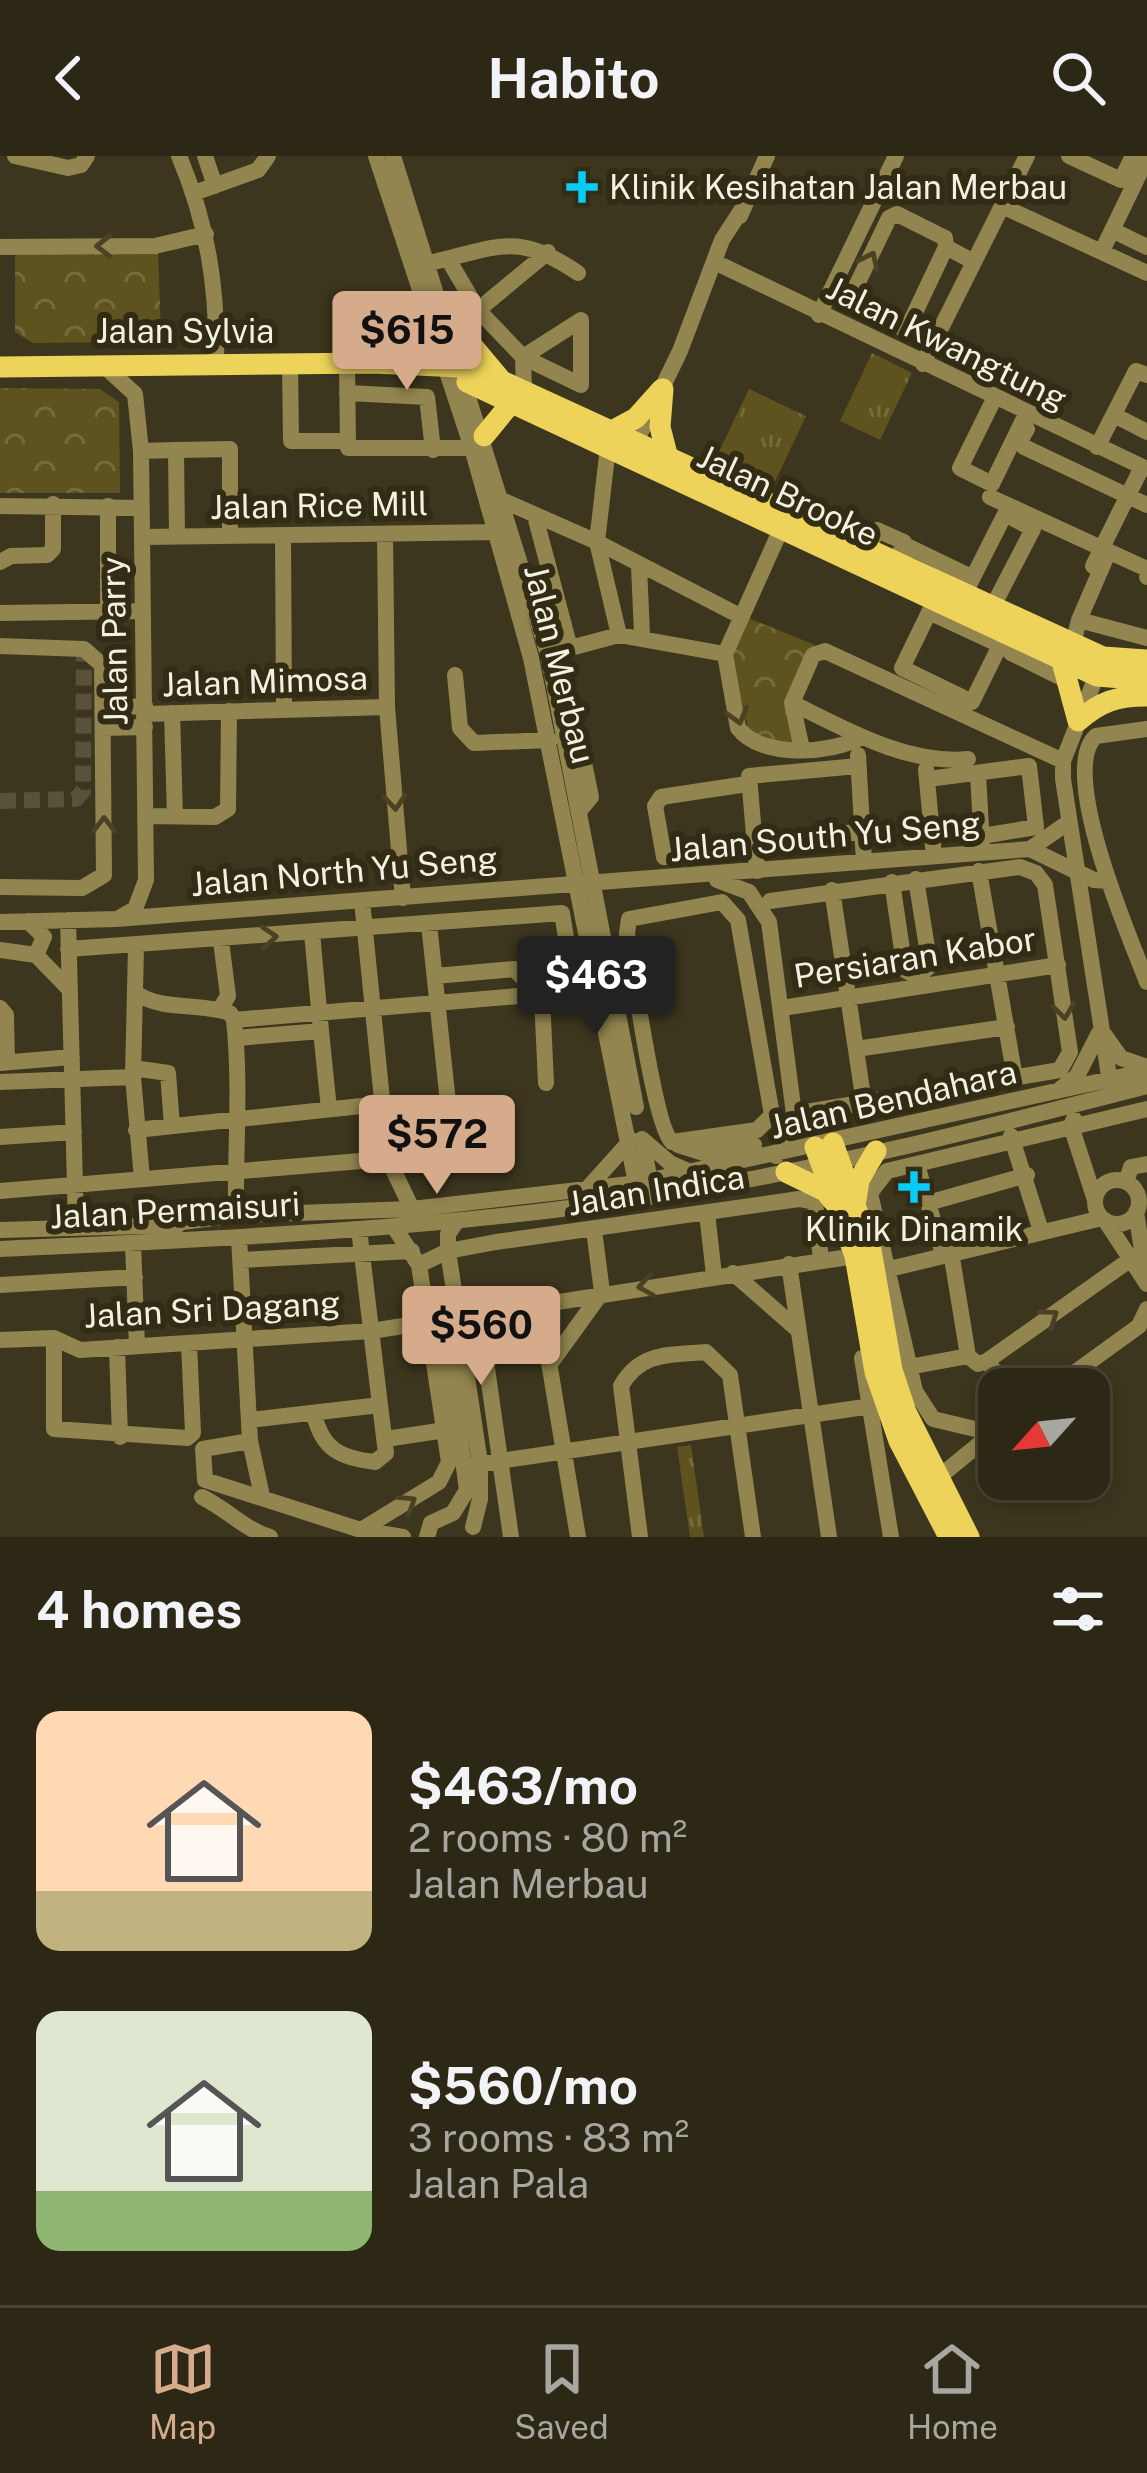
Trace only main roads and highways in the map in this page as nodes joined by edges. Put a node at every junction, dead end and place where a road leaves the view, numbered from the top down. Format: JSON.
{"nodes":[{"id":1,"x":373,"y":363,"type":"junction"},
{"id":2,"x":0,"y":367,"type":"edge"},
{"id":3,"x":454,"y":374,"type":"junction"},
{"id":4,"x":502,"y":381,"type":"junction"},
{"id":5,"x":518,"y":397,"type":"junction"},
{"id":6,"x":478,"y":442,"type":"road end"},
{"id":7,"x":621,"y":444,"type":"junction"},
{"id":8,"x":668,"y":458,"type":"junction"},
{"id":9,"x":1002,"y":627,"type":"junction"},
{"id":10,"x":1056,"y":656,"type":"junction"},
{"id":11,"x":1147,"y":660,"type":"edge"},
{"id":12,"x":1100,"y":666,"type":"junction"},
{"id":13,"x":1142,"y":687,"type":"edge"},
{"id":14,"x":876,"y":1151,"type":"road end"},
{"id":15,"x":826,"y":1153,"type":"road end"},
{"id":16,"x":781,"y":1164,"type":"road end"},
{"id":17,"x":846,"y":1203,"type":"junction"},
{"id":18,"x":941,"y":1531,"type":"edge"},
{"id":19,"x":969,"y":1537,"type":"edge"}],
"edges":[{"from":1,"to":2,"type":"main road","name":"Jalan Sylvia"},
{"from":1,"to":3,"type":"main road","name":"Jalan Sylvia"},
{"from":1,"to":4,"type":"main road"},
{"from":3,"to":4,"type":"main road","name":"Jalan Brooke"},
{"from":3,"to":5,"type":"main road","name":"Jalan Brooke"},
{"from":4,"to":5,"type":"main road","name":"Jalan Brooke"},
{"from":5,"to":6,"type":"main road"},
{"from":5,"to":7,"type":"main road","name":"Jalan Brooke"},
{"from":7,"to":8,"type":"main road","name":"Jalan Brooke"},
{"from":7,"to":8,"type":"main road"},
{"from":7,"to":9,"type":"main road","name":"Jalan Brooke"},
{"from":8,"to":9,"type":"main road","name":"Jalan Brooke"},
{"from":9,"to":10,"type":"main road","name":"Jalan Brooke"},
{"from":10,"to":12,"type":"main road","name":"Jalan Brooke"},
{"from":10,"to":13,"type":"main road"},
{"from":11,"to":12,"type":"main road"},
{"from":12,"to":13,"type":"main road"},
{"from":14,"to":17,"type":"main road"},
{"from":15,"to":17,"type":"main road"},
{"from":16,"to":17,"type":"main road"},
{"from":17,"to":18,"type":"main road"},
{"from":17,"to":19,"type":"main road"}]}
